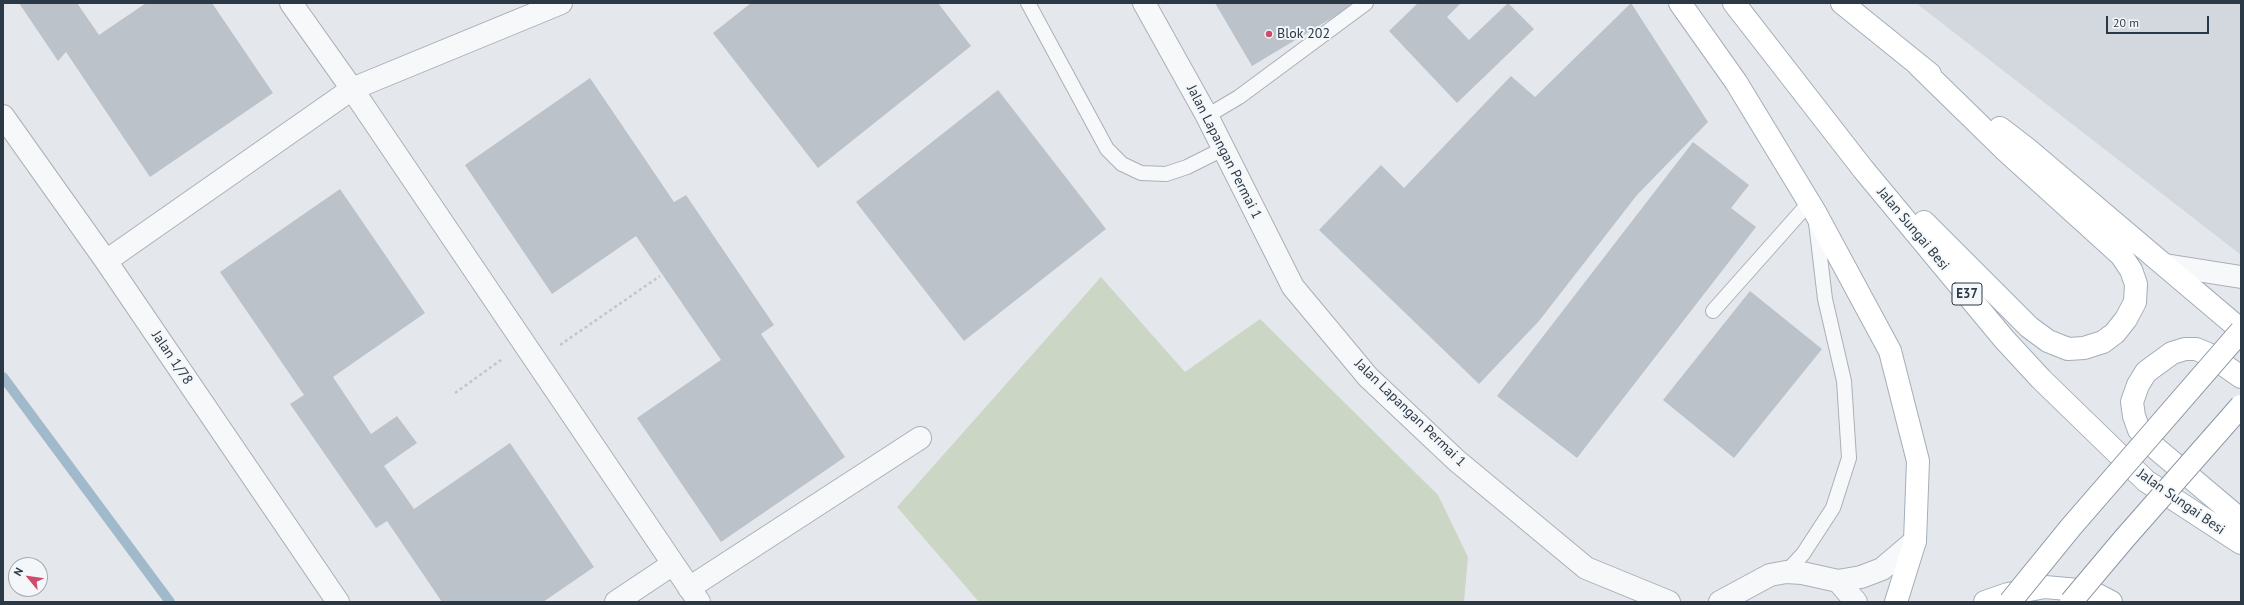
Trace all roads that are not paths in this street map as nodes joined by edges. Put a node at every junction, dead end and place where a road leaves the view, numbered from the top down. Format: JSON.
{"nodes":[{"id":1,"x":291,"y":3,"type":"edge"},
{"id":2,"x":561,"y":3,"type":"edge"},
{"id":3,"x":1028,"y":3,"type":"edge"},
{"id":4,"x":1144,"y":3,"type":"edge"},
{"id":5,"x":1366,"y":3,"type":"edge"},
{"id":6,"x":1680,"y":3,"type":"edge"},
{"id":7,"x":1734,"y":3,"type":"edge"},
{"id":8,"x":1842,"y":3,"type":"edge"},
{"id":9,"x":1919,"y":66,"type":"junction"},
{"id":10,"x":352,"y":89,"type":"junction"},
{"id":11,"x":3,"y":116,"type":"edge"},
{"id":12,"x":1207,"y":116,"type":"junction"},
{"id":13,"x":1830,"y":127,"type":"junction"},
{"id":14,"x":1223,"y":149,"type":"junction"},
{"id":15,"x":1812,"y":208,"type":"junction"},
{"id":16,"x":106,"y":261,"type":"junction"},
{"id":17,"x":2164,"y":265,"type":"junction"},
{"id":18,"x":2241,"y":276,"type":"edge"},
{"id":19,"x":1712,"y":311,"type":"dead end"},
{"id":20,"x":2241,"y":331,"type":"edge"},
{"id":21,"x":2241,"y":377,"type":"edge"},
{"id":22,"x":2241,"y":406,"type":"edge"},
{"id":23,"x":920,"y":438,"type":"dead end"},
{"id":24,"x":2241,"y":520,"type":"edge"},
{"id":25,"x":1915,"y":541,"type":"junction"},
{"id":26,"x":2241,"y":543,"type":"edge"},
{"id":27,"x":673,"y":564,"type":"junction"},
{"id":28,"x":1786,"y":572,"type":"junction"},
{"id":29,"x":1838,"y":581,"type":"junction"},
{"id":30,"x":694,"y":595,"type":"edge"},
{"id":31,"x":338,"y":602,"type":"edge"},
{"id":32,"x":616,"y":602,"type":"edge"},
{"id":33,"x":1669,"y":602,"type":"edge"},
{"id":34,"x":1720,"y":602,"type":"edge"},
{"id":35,"x":1856,"y":602,"type":"edge"},
{"id":36,"x":1896,"y":602,"type":"edge"},
{"id":37,"x":1985,"y":602,"type":"edge"},
{"id":38,"x":2010,"y":602,"type":"edge"},
{"id":39,"x":2071,"y":602,"type":"edge"},
{"id":40,"x":2111,"y":602,"type":"edge"}],
"edges":[{"from":1,"to":10,"type":"street"},
{"from":2,"to":10,"type":"street"},
{"from":3,"to":14,"type":"lane"},
{"from":4,"to":12,"type":"street","name":"Jalan Lapangan Permai 1"},
{"from":5,"to":12,"type":"lane"},
{"from":6,"to":15,"type":"main road"},
{"from":7,"to":13,"type":"main road","name":"Jalan Sungai Besi","number":"E37"},
{"from":8,"to":9,"type":"main road"},
{"from":9,"to":13,"type":"main road"},
{"from":9,"to":17,"type":"main road"},
{"from":10,"to":16,"type":"street"},
{"from":10,"to":27,"type":"street"},
{"from":11,"to":16,"type":"street","name":"Jalan 1/78"},
{"from":12,"to":14,"type":"street","name":"Jalan Lapangan Permai 1"},
{"from":13,"to":26,"type":"main road","name":"Jalan Sungai Besi","number":"E37"},
{"from":14,"to":33,"type":"street","name":"Jalan Lapangan Permai 1"},
{"from":15,"to":19,"type":"lane"},
{"from":15,"to":25,"type":"main road"},
{"from":15,"to":28,"type":"lane"},
{"from":16,"to":31,"type":"street","name":"Jalan 1/78"},
{"from":17,"to":18,"type":"street"},
{"from":17,"to":20,"type":"main road"},
{"from":20,"to":38,"type":"main road","bridge":true},
{"from":21,"to":24,"type":"main road"},
{"from":22,"to":39,"type":"main road","bridge":true},
{"from":23,"to":30,"type":"street"},
{"from":25,"to":29,"type":"street"},
{"from":25,"to":36,"type":"main road"},
{"from":27,"to":30,"type":"street"},
{"from":27,"to":32,"type":"street"},
{"from":28,"to":29,"type":"street"},
{"from":28,"to":34,"type":"street"},
{"from":29,"to":35,"type":"street"},
{"from":37,"to":40,"type":"main road"}]}
